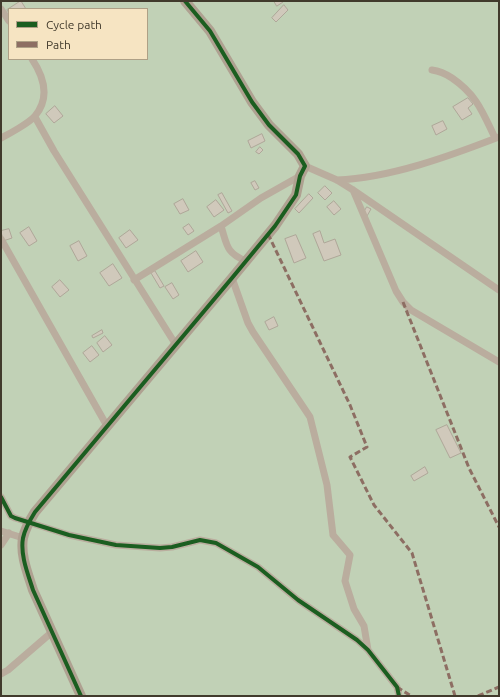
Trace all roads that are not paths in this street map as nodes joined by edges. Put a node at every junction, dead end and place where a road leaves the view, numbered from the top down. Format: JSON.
{"nodes":[{"id":1,"x":185,"y":1,"type":"edge"},
{"id":2,"x":1,"y":9,"type":"edge"},
{"id":3,"x":8,"y":20,"type":"edge"},
{"id":4,"x":33,"y":60,"type":"edge"},
{"id":5,"x":432,"y":70,"type":"dead end"},
{"id":6,"x":35,"y":117,"type":"junction"},
{"id":7,"x":1,"y":138,"type":"edge"},
{"id":8,"x":497,"y":138,"type":"edge"},
{"id":9,"x":305,"y":166,"type":"junction"},
{"id":10,"x":300,"y":176,"type":"junction"},
{"id":11,"x":337,"y":180,"type":"junction"},
{"id":12,"x":353,"y":190,"type":"junction"},
{"id":13,"x":221,"y":226,"type":"junction"},
{"id":14,"x":1,"y":239,"type":"edge"},
{"id":15,"x":246,"y":262,"type":"junction"},
{"id":16,"x":232,"y":278,"type":"junction"},
{"id":17,"x":134,"y":280,"type":"junction"},
{"id":18,"x":499,"y":290,"type":"edge"},
{"id":19,"x":176,"y":345,"type":"junction"},
{"id":20,"x":499,"y":362,"type":"edge"},
{"id":21,"x":107,"y":426,"type":"junction"},
{"id":22,"x":1,"y":497,"type":"edge"},
{"id":23,"x":29,"y":522,"type":"junction"},
{"id":24,"x":1,"y":531,"type":"edge"},
{"id":25,"x":9,"y":533,"type":"junction"},
{"id":26,"x":23,"y":538,"type":"junction"},
{"id":27,"x":1,"y":544,"type":"edge"},
{"id":28,"x":52,"y":632,"type":"junction"},
{"id":29,"x":368,"y":650,"type":"junction"},
{"id":30,"x":1,"y":674,"type":"edge"},
{"id":31,"x":81,"y":696,"type":"edge"},
{"id":32,"x":399,"y":696,"type":"edge"}],
"edges":[{"from":1,"to":9,"type":"street"},
{"from":2,"to":3,"type":"street"},
{"from":4,"to":6,"type":"street"},
{"from":5,"to":8,"type":"street"},
{"from":6,"to":7,"type":"street"},
{"from":6,"to":17,"type":"street"},
{"from":8,"to":11,"type":"street"},
{"from":9,"to":10,"type":"street"},
{"from":9,"to":11,"type":"street"},
{"from":10,"to":13,"type":"street"},
{"from":10,"to":15,"type":"street"},
{"from":11,"to":12,"type":"street"},
{"from":12,"to":18,"type":"street"},
{"from":12,"to":20,"type":"street"},
{"from":13,"to":15,"type":"street"},
{"from":13,"to":17,"type":"street"},
{"from":14,"to":21,"type":"street"},
{"from":15,"to":16,"type":"street"},
{"from":16,"to":19,"type":"street"},
{"from":16,"to":29,"type":"street"},
{"from":17,"to":19,"type":"street"},
{"from":19,"to":21,"type":"street"},
{"from":21,"to":23,"type":"street"},
{"from":22,"to":23,"type":"street"},
{"from":23,"to":26,"type":"street"},
{"from":23,"to":29,"type":"street"},
{"from":24,"to":25,"type":"street"},
{"from":25,"to":26,"type":"street"},
{"from":25,"to":27,"type":"street"},
{"from":26,"to":28,"type":"street"},
{"from":28,"to":30,"type":"street"},
{"from":28,"to":31,"type":"street"},
{"from":29,"to":32,"type":"street"}]}
